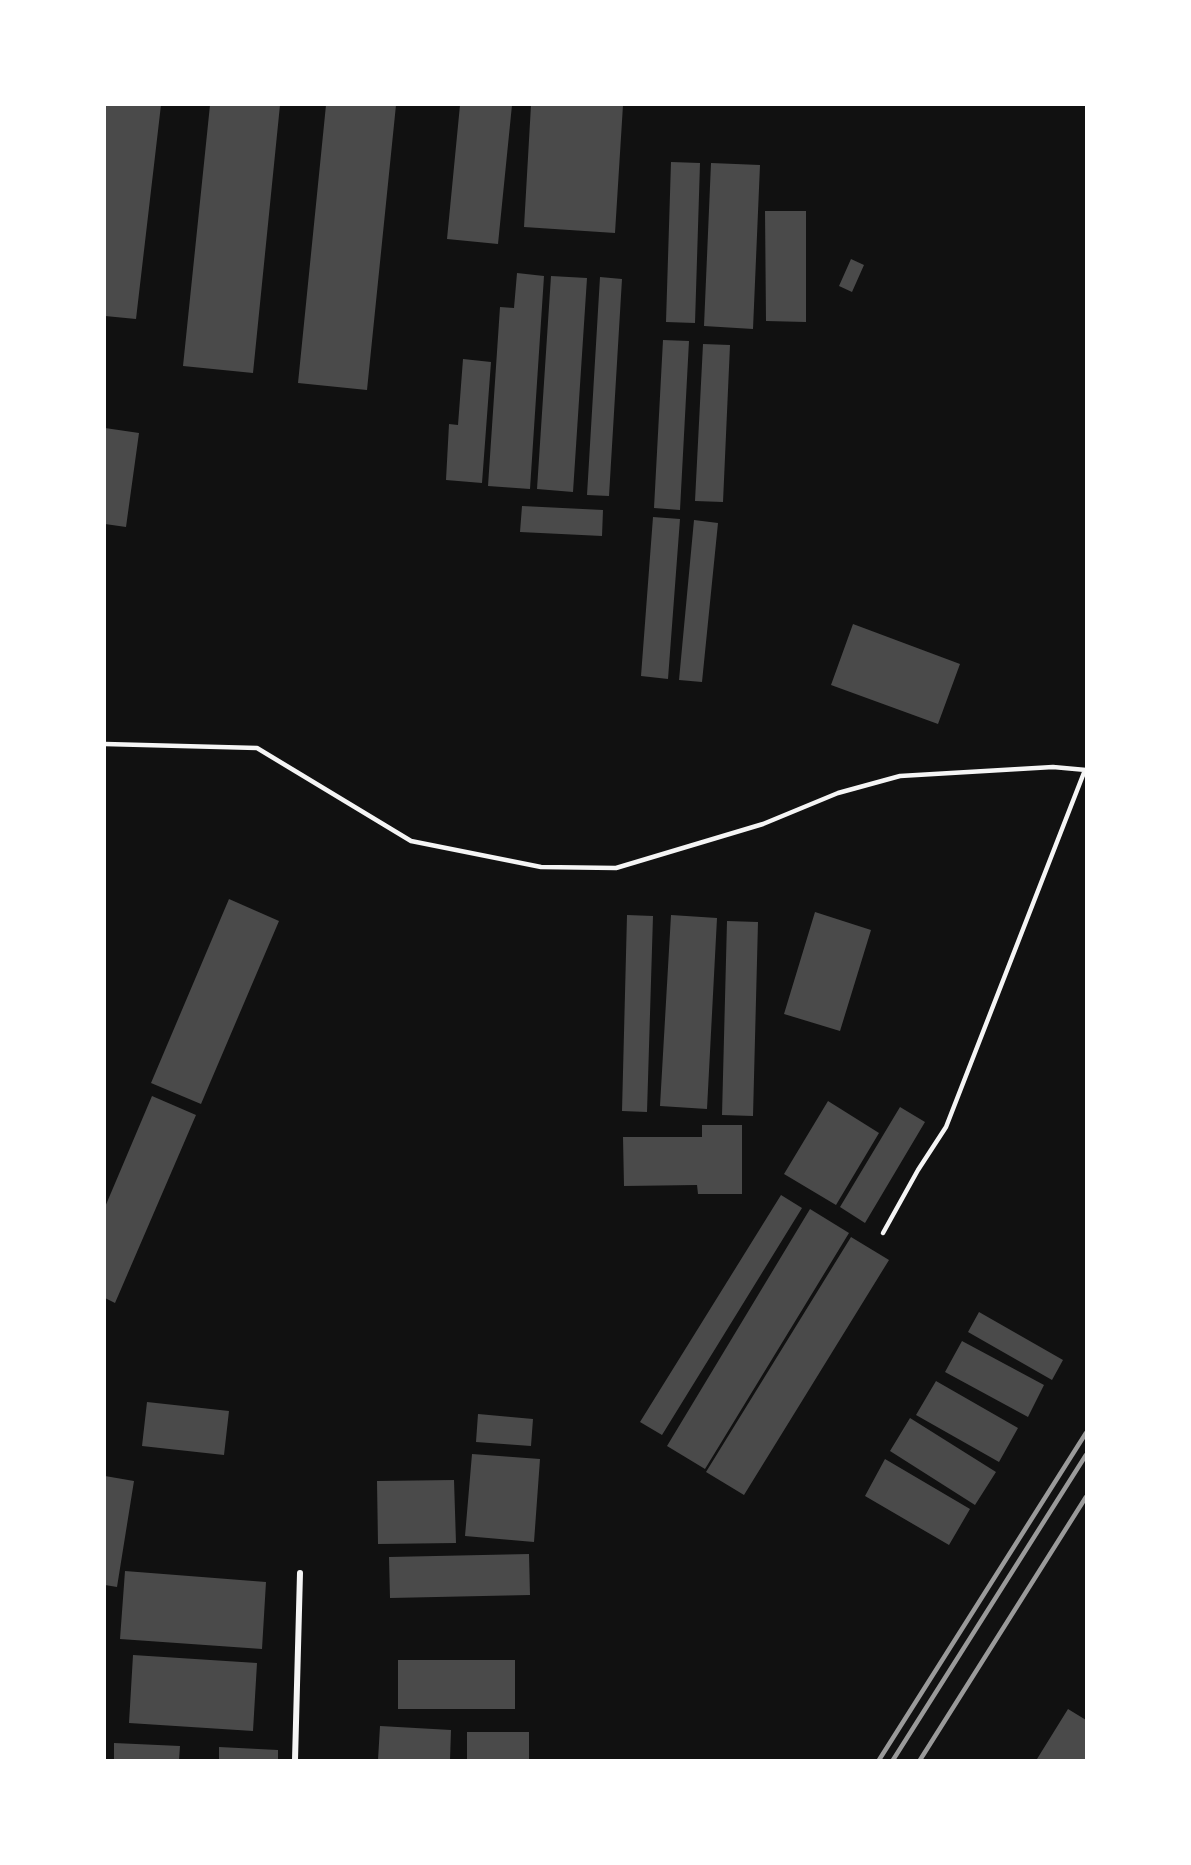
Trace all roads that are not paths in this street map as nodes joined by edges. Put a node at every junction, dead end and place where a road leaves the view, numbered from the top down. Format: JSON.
{"nodes":[{"id":1,"x":105,"y":744,"type":"edge"},
{"id":2,"x":1086,"y":770,"type":"edge"},
{"id":3,"x":883,"y":1233,"type":"dead end"},
{"id":4,"x":300,"y":1573,"type":"dead end"},
{"id":5,"x":295,"y":1760,"type":"edge"}],
"edges":[{"from":1,"to":2,"type":"lane"},
{"from":2,"to":3,"type":"lane"},
{"from":4,"to":5,"type":"street"}]}
